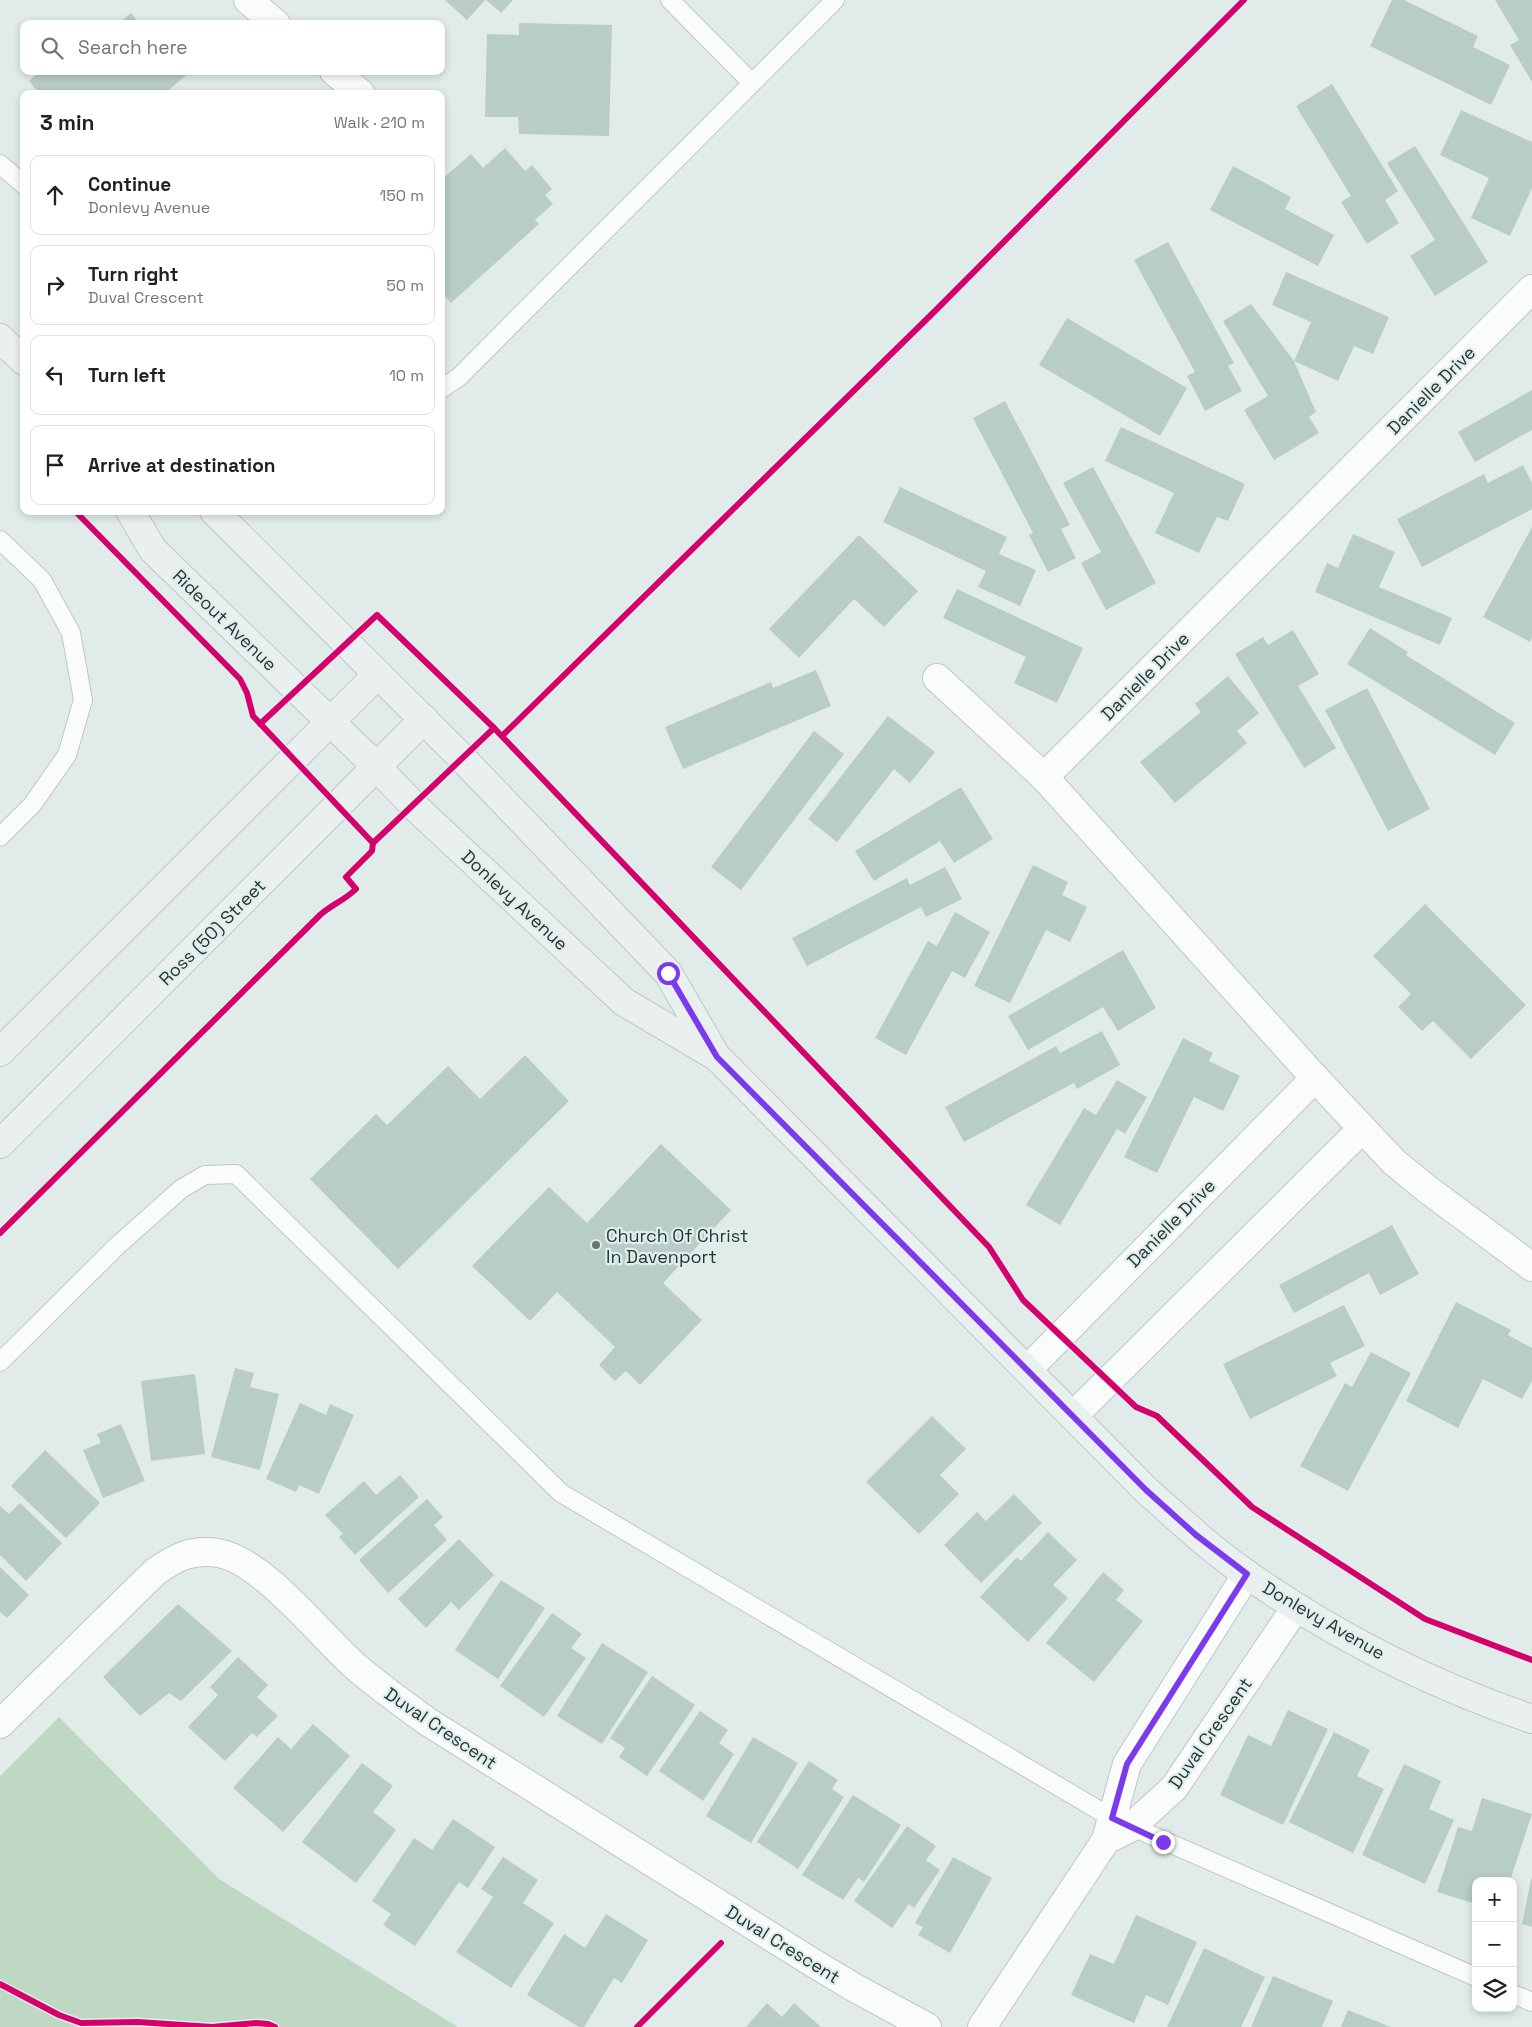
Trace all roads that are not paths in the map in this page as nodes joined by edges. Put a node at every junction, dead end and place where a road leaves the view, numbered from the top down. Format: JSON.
{"nodes":[{"id":1,"x":248,"y":0,"type":"edge"},
{"id":2,"x":670,"y":0,"type":"edge"},
{"id":3,"x":835,"y":0,"type":"edge"},
{"id":4,"x":271,"y":20,"type":"edge"},
{"id":5,"x":339,"y":75,"type":"edge"},
{"id":6,"x":752,"y":82,"type":"junction"},
{"id":7,"x":356,"y":90,"type":"edge"},
{"id":8,"x":0,"y":164,"type":"edge"},
{"id":9,"x":20,"y":182,"type":"edge"},
{"id":10,"x":1532,"y":289,"type":"edge"},
{"id":11,"x":0,"y":338,"type":"edge"},
{"id":12,"x":20,"y":357,"type":"edge"},
{"id":13,"x":445,"y":386,"type":"edge"},
{"id":14,"x":132,"y":515,"type":"edge"},
{"id":15,"x":218,"y":515,"type":"edge"},
{"id":16,"x":0,"y":540,"type":"edge"},
{"id":17,"x":378,"y":674,"type":"junction"},
{"id":18,"x":937,"y":678,"type":"dead end"},
{"id":19,"x":424,"y":719,"type":"junction"},
{"id":20,"x":330,"y":720,"type":"junction"},
{"id":21,"x":377,"y":767,"type":"junction"},
{"id":22,"x":1044,"y":777,"type":"junction"},
{"id":23,"x":0,"y":837,"type":"edge"},
{"id":24,"x":0,"y":1052,"type":"edge"},
{"id":25,"x":717,"y":1057,"type":"junction"},
{"id":26,"x":1315,"y":1078,"type":"junction"},
{"id":27,"x":1362,"y":1129,"type":"junction"},
{"id":28,"x":0,"y":1144,"type":"edge"},
{"id":29,"x":1532,"y":1266,"type":"edge"},
{"id":30,"x":0,"y":1362,"type":"edge"},
{"id":31,"x":1028,"y":1369,"type":"junction"},
{"id":32,"x":1072,"y":1416,"type":"junction"},
{"id":33,"x":1247,"y":1574,"type":"junction"},
{"id":34,"x":1296,"y":1607,"type":"junction"},
{"id":35,"x":1532,"y":1719,"type":"edge"},
{"id":36,"x":0,"y":1724,"type":"edge"},
{"id":37,"x":1116,"y":1829,"type":"junction"},
{"id":38,"x":1472,"y":1976,"type":"edge"},
{"id":39,"x":1517,"y":1996,"type":"edge"},
{"id":40,"x":1532,"y":2002,"type":"edge"},
{"id":41,"x":927,"y":2027,"type":"edge"},
{"id":42,"x":982,"y":2027,"type":"edge"}],
"edges":[{"from":1,"to":4,"type":"street"},
{"from":2,"to":6,"type":"lane"},
{"from":3,"to":6,"type":"lane"},
{"from":5,"to":7,"type":"street"},
{"from":6,"to":13,"type":"lane"},
{"from":8,"to":9,"type":"lane"},
{"from":10,"to":22,"type":"street","name":"Danielle Drive"},
{"from":11,"to":12,"type":"street"},
{"from":14,"to":20,"type":"street","name":"Rideout Avenue"},
{"from":15,"to":17,"type":"street"},
{"from":16,"to":23,"type":"lane"},
{"from":17,"to":19,"type":"street","name":"Donlevy Avenue"},
{"from":17,"to":20,"type":"street"},
{"from":18,"to":22,"type":"street"},
{"from":19,"to":21,"type":"street","name":"Ross (50) Street"},
{"from":19,"to":25,"type":"street","name":"Donlevy Avenue"},
{"from":20,"to":21,"type":"street","name":"Donlevy Avenue"},
{"from":20,"to":24,"type":"street"},
{"from":21,"to":25,"type":"street","name":"Donlevy Avenue"},
{"from":21,"to":28,"type":"street","name":"Ross (50) Street"},
{"from":22,"to":26,"type":"street"},
{"from":25,"to":31,"type":"street","name":"Donlevy Avenue"},
{"from":26,"to":27,"type":"street"},
{"from":26,"to":31,"type":"street","name":"Danielle Drive"},
{"from":27,"to":29,"type":"street"},
{"from":27,"to":32,"type":"street"},
{"from":30,"to":37,"type":"lane"},
{"from":31,"to":32,"type":"street","name":"Donlevy Avenue"},
{"from":32,"to":33,"type":"street","name":"Donlevy Avenue"},
{"from":33,"to":34,"type":"street","name":"Donlevy Avenue"},
{"from":33,"to":37,"type":"street","name":"Duval Crescent"},
{"from":34,"to":35,"type":"street","name":"Donlevy Avenue"},
{"from":34,"to":37,"type":"street","name":"Duval Crescent"},
{"from":36,"to":41,"type":"street","name":"Duval Crescent"},
{"from":37,"to":38,"type":"lane"},
{"from":37,"to":42,"type":"street","name":"Duval Crescent"},
{"from":39,"to":40,"type":"lane"}]}
